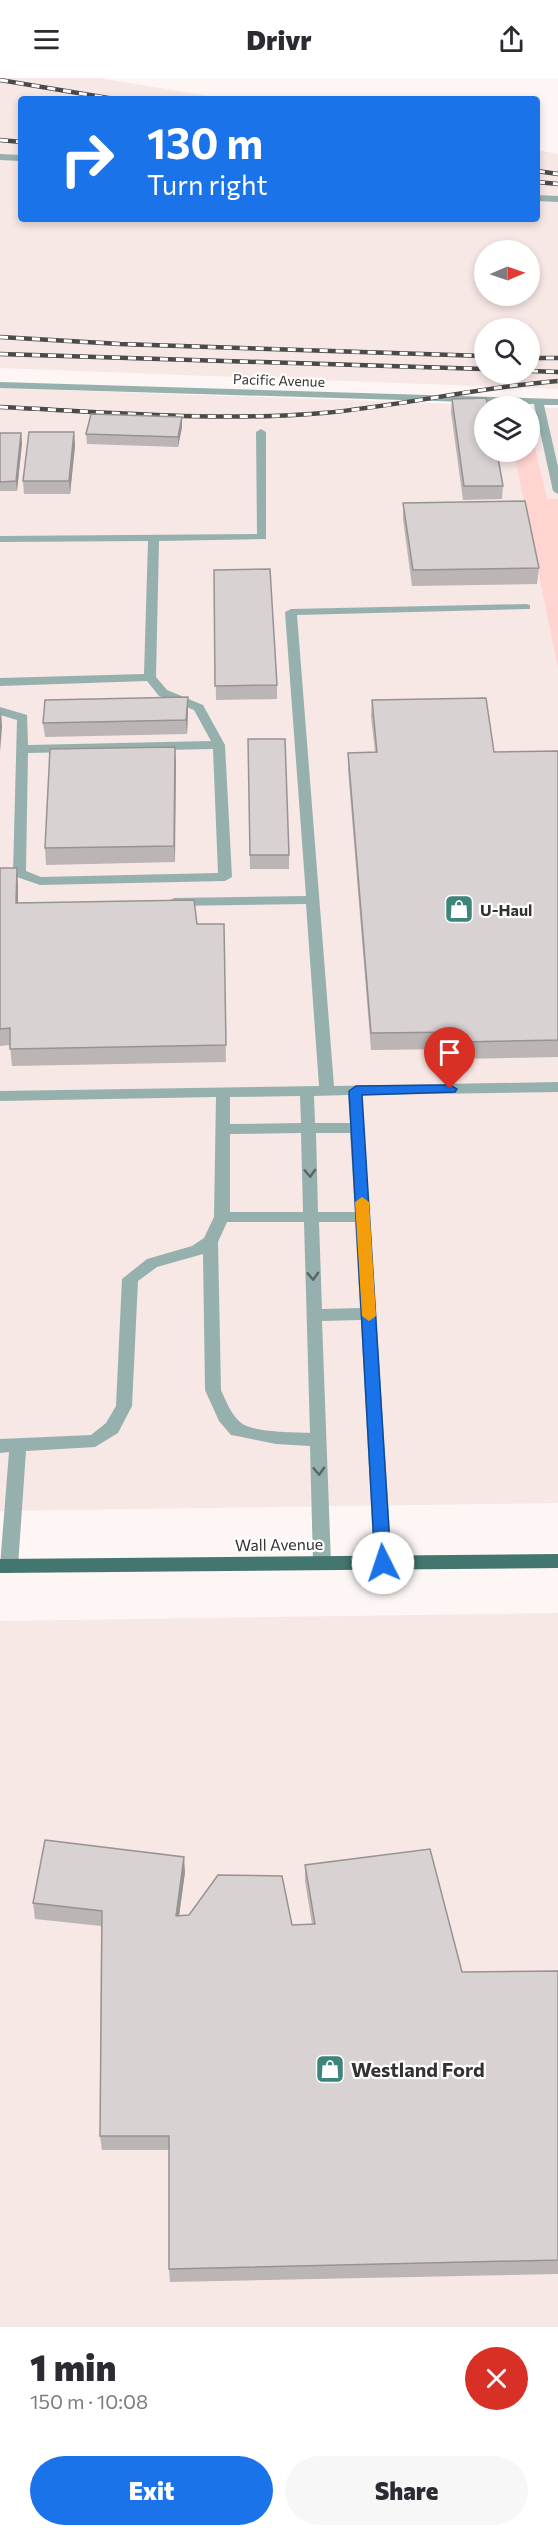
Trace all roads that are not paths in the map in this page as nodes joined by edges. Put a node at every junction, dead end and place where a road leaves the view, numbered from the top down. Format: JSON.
{"nodes":[{"id":1,"x":0,"y":157,"type":"edge"},
{"id":2,"x":18,"y":158,"type":"edge"},
{"id":3,"x":540,"y":198,"type":"edge"},
{"id":4,"x":558,"y":199,"type":"edge"},
{"id":5,"x":0,"y":385,"type":"edge"},
{"id":6,"x":474,"y":399,"type":"edge"},
{"id":7,"x":540,"y":401,"type":"edge"},
{"id":8,"x":558,"y":402,"type":"edge"},
{"id":9,"x":540,"y":410,"type":"edge"},
{"id":10,"x":261,"y":432,"type":"dead end"},
{"id":11,"x":558,"y":491,"type":"edge"},
{"id":12,"x":154,"y":538,"type":"junction"},
{"id":13,"x":0,"y":539,"type":"edge"},
{"id":14,"x":526,"y":607,"type":"dead end"},
{"id":15,"x":150,"y":677,"type":"junction"},
{"id":16,"x":0,"y":682,"type":"edge"},
{"id":17,"x":0,"y":711,"type":"edge"},
{"id":18,"x":219,"y":745,"type":"junction"},
{"id":19,"x":22,"y":748,"type":"junction"},
{"id":20,"x":312,"y":900,"type":"junction"},
{"id":21,"x":155,"y":902,"type":"edge"},
{"id":22,"x":558,"y":1087,"type":"edge"},
{"id":23,"x":327,"y":1091,"type":"junction"},
{"id":24,"x":356,"y":1091,"type":"junction"},
{"id":25,"x":307,"y":1092,"type":"junction"},
{"id":26,"x":223,"y":1093,"type":"junction"},
{"id":27,"x":0,"y":1096,"type":"edge"},
{"id":28,"x":308,"y":1128,"type":"junction"},
{"id":29,"x":358,"y":1128,"type":"junction"},
{"id":30,"x":222,"y":1129,"type":"junction"},
{"id":31,"x":222,"y":1217,"type":"junction"},
{"id":32,"x":311,"y":1217,"type":"junction"},
{"id":33,"x":363,"y":1217,"type":"junction"},
{"id":34,"x":210,"y":1242,"type":"junction"},
{"id":35,"x":369,"y":1314,"type":"junction"},
{"id":36,"x":314,"y":1315,"type":"junction"},
{"id":37,"x":319,"y":1440,"type":"junction"},
{"id":38,"x":18,"y":1445,"type":"junction"},
{"id":39,"x":0,"y":1446,"type":"edge"},
{"id":40,"x":558,"y":1561,"type":"edge"},
{"id":41,"x":322,"y":1563,"type":"junction"},
{"id":42,"x":383,"y":1563,"type":"junction"},
{"id":43,"x":4,"y":1566,"type":"edge"}],
"edges":[{"from":1,"to":2,"type":"street"},
{"from":3,"to":4,"type":"street"},
{"from":5,"to":6,"type":"street","name":"Pacific Avenue"},
{"from":7,"to":8,"type":"street","name":"Pacific Avenue"},
{"from":9,"to":11,"type":"street"},
{"from":10,"to":12,"type":"street"},
{"from":12,"to":13,"type":"street"},
{"from":12,"to":15,"type":"street"},
{"from":14,"to":20,"type":"street"},
{"from":15,"to":16,"type":"street"},
{"from":15,"to":18,"type":"street"},
{"from":17,"to":19,"type":"street"},
{"from":18,"to":19,"type":"street"},
{"from":18,"to":19,"type":"street"},
{"from":20,"to":21,"type":"street"},
{"from":20,"to":23,"type":"street"},
{"from":22,"to":24,"type":"street"},
{"from":23,"to":24,"type":"street"},
{"from":23,"to":25,"type":"street"},
{"from":24,"to":29,"type":"street"},
{"from":25,"to":26,"type":"street"},
{"from":25,"to":28,"type":"street"},
{"from":26,"to":27,"type":"street"},
{"from":26,"to":30,"type":"street"},
{"from":28,"to":29,"type":"street"},
{"from":28,"to":30,"type":"street"},
{"from":28,"to":32,"type":"street","one_way":true},
{"from":29,"to":33,"type":"street"},
{"from":30,"to":31,"type":"street"},
{"from":31,"to":32,"type":"street"},
{"from":31,"to":34,"type":"street"},
{"from":32,"to":33,"type":"street"},
{"from":32,"to":36,"type":"street","one_way":true},
{"from":33,"to":35,"type":"street"},
{"from":34,"to":37,"type":"street"},
{"from":34,"to":38,"type":"street"},
{"from":35,"to":36,"type":"street"},
{"from":35,"to":42,"type":"street"},
{"from":36,"to":37,"type":"street"},
{"from":37,"to":41,"type":"street","one_way":true},
{"from":38,"to":39,"type":"street"},
{"from":38,"to":43,"type":"street"},
{"from":40,"to":42,"type":"main road","name":"Wall Avenue"},
{"from":41,"to":42,"type":"main road","name":"Wall Avenue"},
{"from":41,"to":43,"type":"main road","name":"Wall Avenue"}]}
